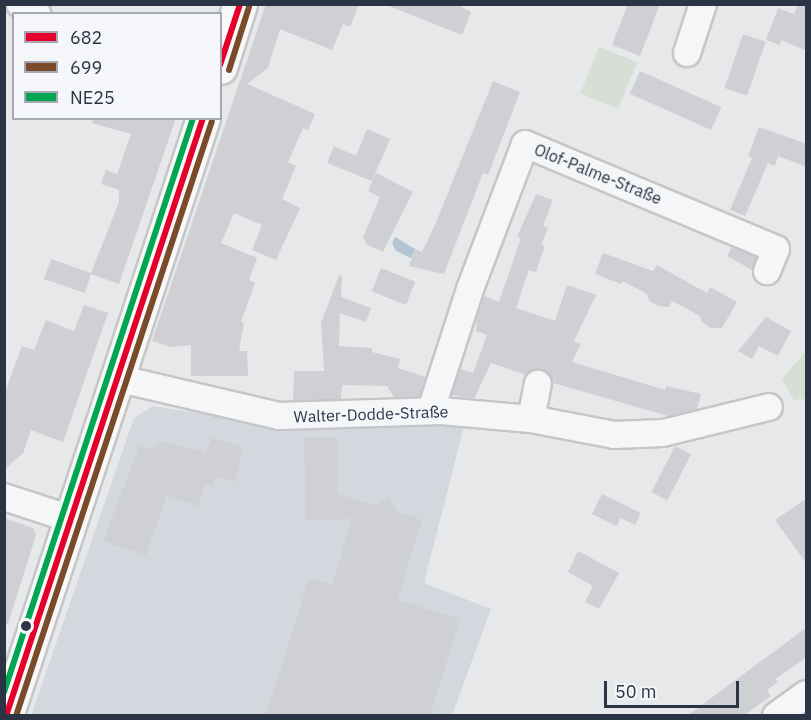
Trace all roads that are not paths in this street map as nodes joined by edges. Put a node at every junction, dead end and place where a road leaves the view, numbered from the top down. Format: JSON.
{"nodes":[{"id":1,"x":20,"y":4,"type":"edge"},
{"id":2,"x":240,"y":4,"type":"edge"},
{"id":3,"x":702,"y":4,"type":"edge"},
{"id":4,"x":34,"y":12,"type":"edge"},
{"id":5,"x":687,"y":53,"type":"dead end"},
{"id":6,"x":222,"y":61,"type":"edge"},
{"id":7,"x":202,"y":120,"type":"edge"},
{"id":8,"x":767,"y":271,"type":"dead end"},
{"id":9,"x":116,"y":378,"type":"junction"},
{"id":10,"x":538,"y":384,"type":"dead end"},
{"id":11,"x":769,"y":407,"type":"dead end"},
{"id":12,"x":431,"y":410,"type":"junction"},
{"id":13,"x":531,"y":420,"type":"junction"},
{"id":14,"x":4,"y":497,"type":"edge"},
{"id":15,"x":68,"y":518,"type":"junction"},
{"id":16,"x":807,"y":694,"type":"edge"},
{"id":17,"x":6,"y":716,"type":"edge"},
{"id":18,"x":776,"y":716,"type":"edge"}],
"edges":[{"from":1,"to":4,"type":"street"},
{"from":2,"to":6,"type":"main road"},
{"from":3,"to":5,"type":"street"},
{"from":7,"to":9,"type":"main road"},
{"from":8,"to":12,"type":"street","name":"Olof-Palme-Straße"},
{"from":9,"to":12,"type":"street","name":"Walter-Dodde-Straße"},
{"from":9,"to":15,"type":"main road"},
{"from":10,"to":13,"type":"street"},
{"from":11,"to":13,"type":"street","name":"Walter-Dodde-Straße"},
{"from":12,"to":13,"type":"street","name":"Walter-Dodde-Straße"},
{"from":14,"to":15,"type":"street"},
{"from":15,"to":17,"type":"main road"},
{"from":16,"to":18,"type":"street"}]}
